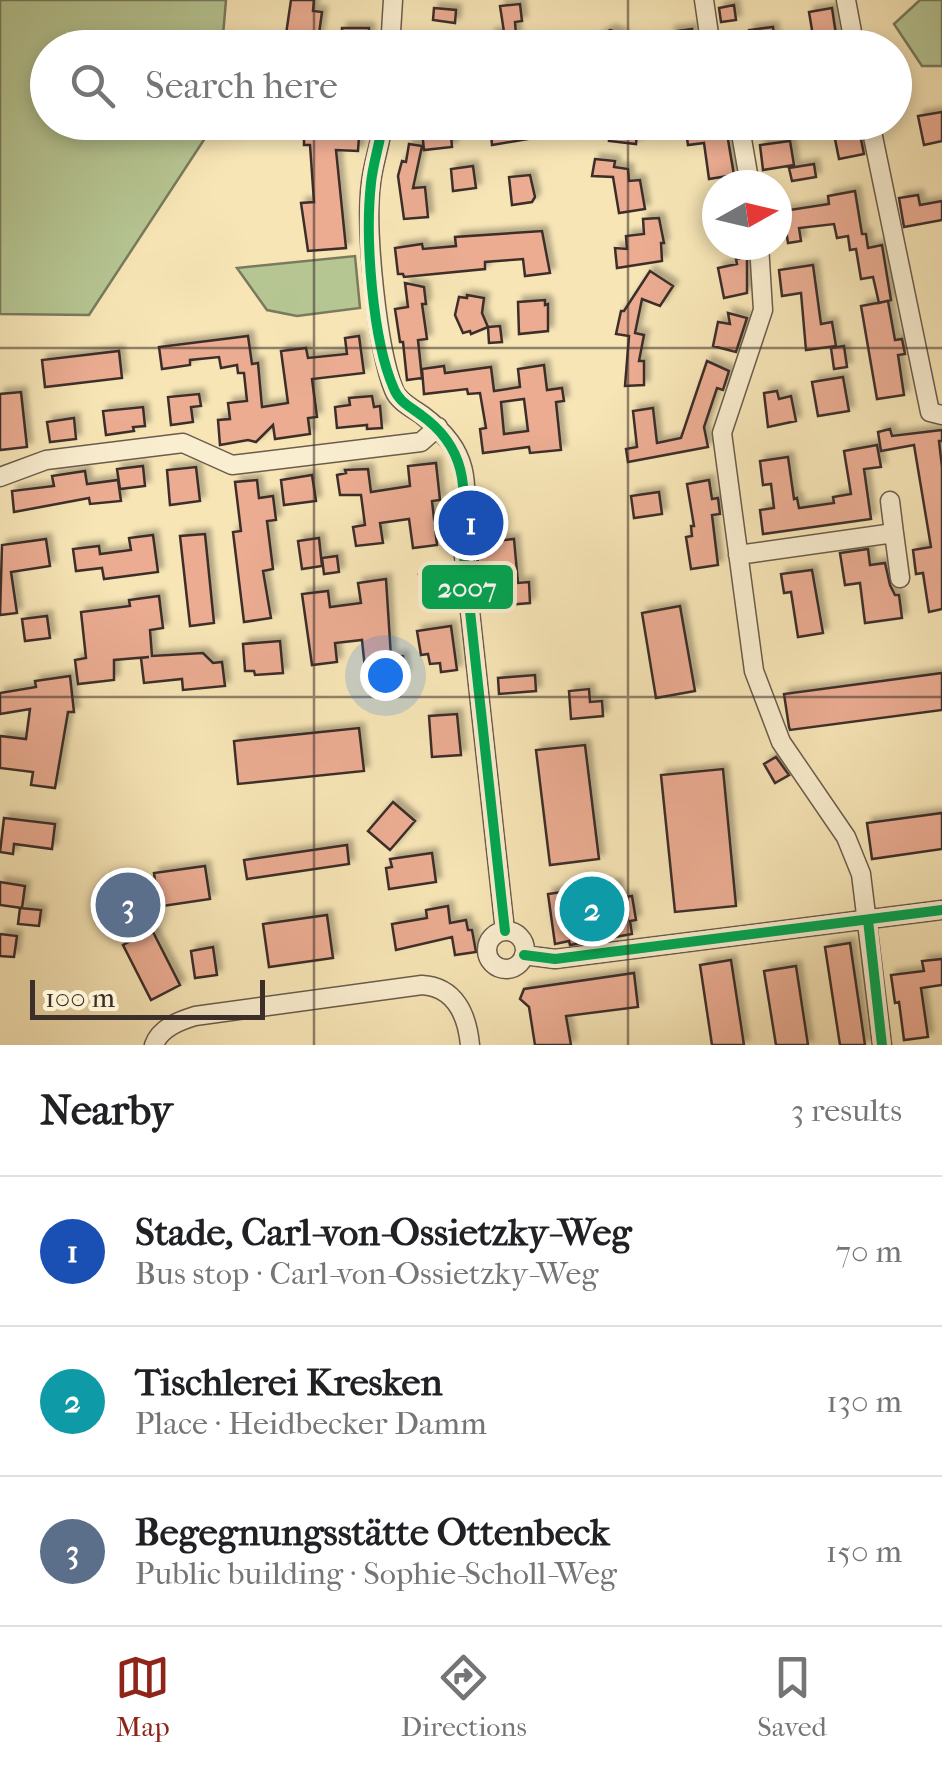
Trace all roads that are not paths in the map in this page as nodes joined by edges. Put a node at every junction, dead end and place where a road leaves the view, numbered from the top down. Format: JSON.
{"nodes":[{"id":1,"x":393,"y":0,"type":"edge"},
{"id":2,"x":704,"y":0,"type":"edge"},
{"id":3,"x":846,"y":0,"type":"edge"},
{"id":4,"x":391,"y":30,"type":"edge"},
{"id":5,"x":708,"y":30,"type":"edge"},
{"id":6,"x":852,"y":30,"type":"edge"},
{"id":7,"x":379,"y":140,"type":"edge"},
{"id":8,"x":743,"y":140,"type":"edge"},
{"id":9,"x":874,"y":140,"type":"edge"},
{"id":10,"x":748,"y":170,"type":"edge"},
{"id":11,"x":760,"y":260,"type":"edge"},
{"id":12,"x":936,"y":414,"type":"edge"},
{"id":13,"x":438,"y":427,"type":"junction"},
{"id":14,"x":0,"y":477,"type":"edge"},
{"id":15,"x":890,"y":501,"type":"dead end"},
{"id":16,"x":894,"y":533,"type":"junction"},
{"id":17,"x":738,"y":555,"type":"junction"},
{"id":18,"x":900,"y":578,"type":"dead end"},
{"id":19,"x":942,"y":910,"type":"edge"},
{"id":20,"x":868,"y":920,"type":"junction"},
{"id":21,"x":505,"y":932,"type":"junction"},
{"id":22,"x":524,"y":955,"type":"junction"},
{"id":23,"x":154,"y":1045,"type":"edge"},
{"id":24,"x":470,"y":1045,"type":"edge"},
{"id":25,"x":882,"y":1045,"type":"edge"}],
"edges":[{"from":1,"to":4,"type":"street"},
{"from":2,"to":5,"type":"street"},
{"from":3,"to":6,"type":"street"},
{"from":7,"to":13,"type":"street"},
{"from":8,"to":10,"type":"street"},
{"from":9,"to":12,"type":"street"},
{"from":11,"to":17,"type":"street"},
{"from":13,"to":14,"type":"street"},
{"from":13,"to":21,"type":"street"},
{"from":15,"to":16,"type":"street"},
{"from":16,"to":17,"type":"street"},
{"from":16,"to":18,"type":"street"},
{"from":17,"to":20,"type":"street"},
{"from":19,"to":20,"type":"street"},
{"from":20,"to":22,"type":"street"},
{"from":20,"to":25,"type":"street"},
{"from":21,"to":22,"type":"street"},
{"from":21,"to":22,"type":"street"},
{"from":23,"to":24,"type":"street"}]}
